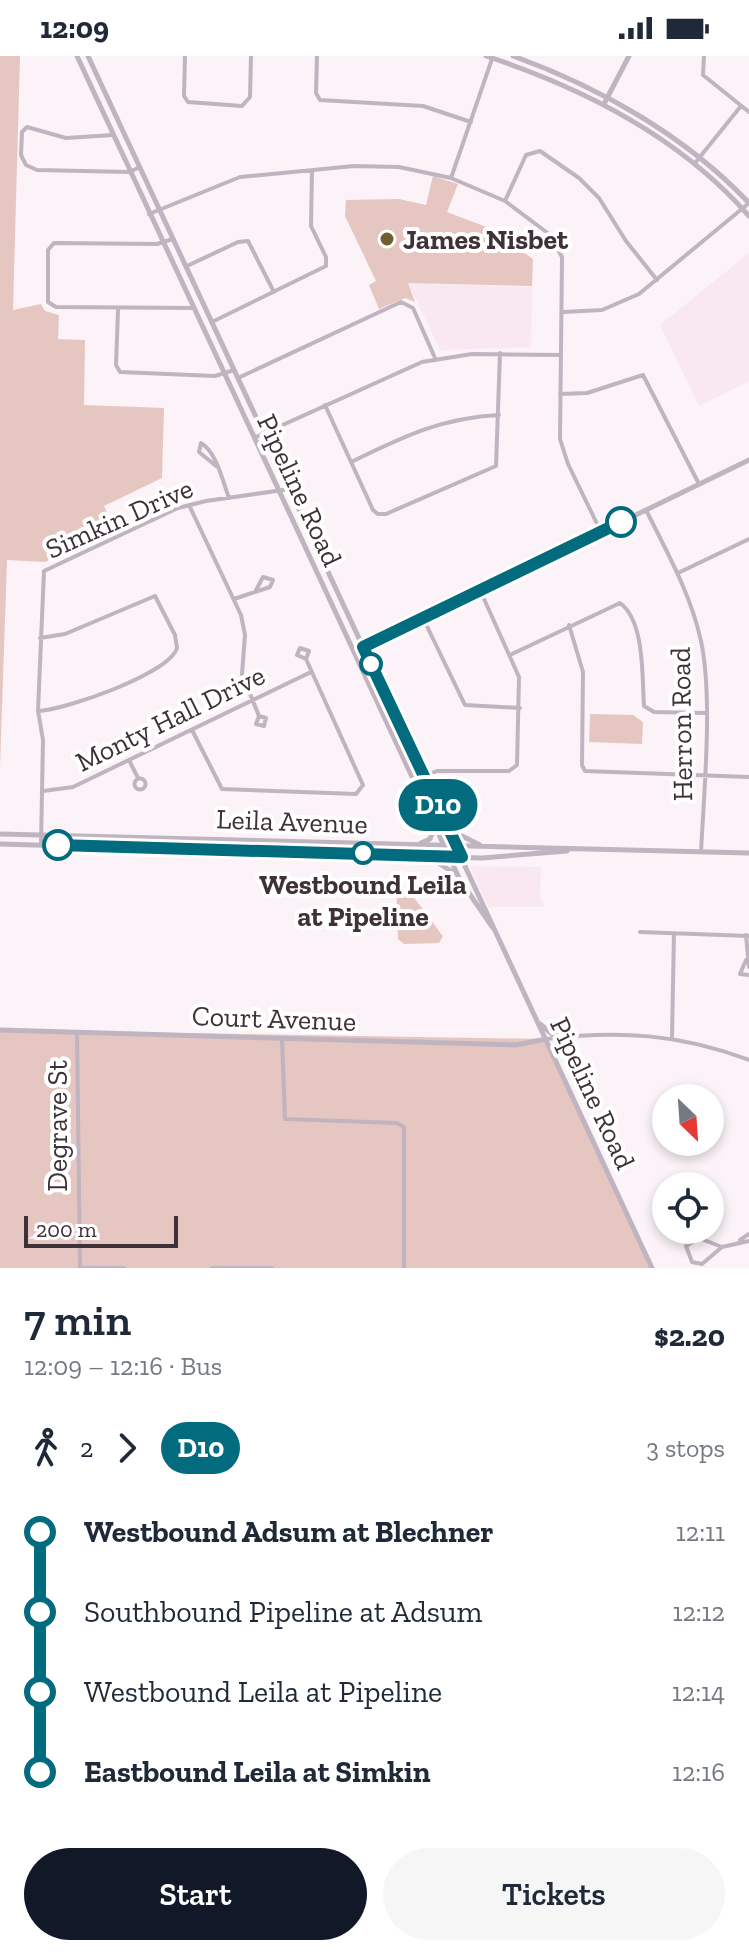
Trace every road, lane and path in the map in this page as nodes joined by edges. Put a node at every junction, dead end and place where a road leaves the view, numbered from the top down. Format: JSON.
{"nodes":[{"id":1,"x":77,"y":56,"type":"edge"},
{"id":2,"x":88,"y":56,"type":"edge"},
{"id":3,"x":185,"y":56,"type":"edge"},
{"id":4,"x":251,"y":56,"type":"edge"},
{"id":5,"x":317,"y":56,"type":"edge"},
{"id":6,"x":513,"y":56,"type":"edge"},
{"id":7,"x":629,"y":56,"type":"edge"},
{"id":8,"x":704,"y":56,"type":"edge"},
{"id":9,"x":490,"y":57,"type":"edge"},
{"id":10,"x":605,"y":103,"type":"junction"},
{"id":11,"x":741,"y":106,"type":"junction"},
{"id":12,"x":749,"y":112,"type":"edge"},
{"id":13,"x":471,"y":122,"type":"junction"},
{"id":14,"x":113,"y":135,"type":"junction"},
{"id":15,"x":700,"y":157,"type":"junction"},
{"id":16,"x":695,"y":163,"type":"junction"},
{"id":17,"x":140,"y":167,"type":"junction"},
{"id":18,"x":312,"y":171,"type":"junction"},
{"id":19,"x":129,"y":172,"type":"junction"},
{"id":20,"x":451,"y":178,"type":"junction"},
{"id":21,"x":505,"y":201,"type":"junction"},
{"id":22,"x":749,"y":203,"type":"edge"},
{"id":23,"x":159,"y":209,"type":"junction"},
{"id":24,"x":743,"y":209,"type":"junction"},
{"id":25,"x":149,"y":214,"type":"junction"},
{"id":26,"x":749,"y":216,"type":"edge"},
{"id":27,"x":173,"y":239,"type":"junction"},
{"id":28,"x":163,"y":244,"type":"junction"},
{"id":29,"x":186,"y":266,"type":"junction"},
{"id":30,"x":657,"y":280,"type":"junction"},
{"id":31,"x":274,"y":292,"type":"junction"},
{"id":32,"x":193,"y":308,"type":"junction"},
{"id":33,"x":118,"y":310,"type":"junction"},
{"id":34,"x":562,"y":312,"type":"junction"},
{"id":35,"x":212,"y":322,"type":"junction"},
{"id":36,"x":500,"y":353,"type":"junction"},
{"id":37,"x":561,"y":355,"type":"junction"},
{"id":38,"x":435,"y":358,"type":"junction"},
{"id":39,"x":234,"y":370,"type":"junction"},
{"id":40,"x":224,"y":375,"type":"junction"},
{"id":41,"x":238,"y":378,"type":"junction"},
{"id":42,"x":560,"y":394,"type":"junction"},
{"id":43,"x":325,"y":405,"type":"junction"},
{"id":44,"x":499,"y":415,"type":"junction"},
{"id":45,"x":264,"y":433,"type":"junction"},
{"id":46,"x":254,"y":438,"type":"junction"},
{"id":47,"x":749,"y":460,"type":"edge"},
{"id":48,"x":351,"y":462,"type":"junction"},
{"id":49,"x":216,"y":466,"type":"junction"},
{"id":50,"x":699,"y":485,"type":"junction"},
{"id":51,"x":290,"y":489,"type":"junction"},
{"id":52,"x":280,"y":493,"type":"junction"},
{"id":53,"x":229,"y":498,"type":"junction"},
{"id":54,"x":189,"y":505,"type":"junction"},
{"id":55,"x":646,"y":510,"type":"junction"},
{"id":56,"x":601,"y":532,"type":"junction"},
{"id":57,"x":749,"y":539,"type":"edge"},
{"id":58,"x":678,"y":573,"type":"junction"},
{"id":59,"x":480,"y":590,"type":"junction"},
{"id":60,"x":255,"y":592,"type":"junction"},
{"id":61,"x":234,"y":599,"type":"junction"},
{"id":62,"x":423,"y":618,"type":"junction"},
{"id":63,"x":569,"y":625,"type":"junction"},
{"id":64,"x":40,"y":638,"type":"junction"},
{"id":65,"x":363,"y":647,"type":"junction"},
{"id":66,"x":354,"y":652,"type":"junction"},
{"id":67,"x":512,"y":654,"type":"junction"},
{"id":68,"x":306,"y":659,"type":"dead end"},
{"id":69,"x":311,"y":672,"type":"junction"},
{"id":70,"x":253,"y":700,"type":"junction"},
{"id":71,"x":520,"y":708,"type":"junction"},
{"id":72,"x":38,"y":711,"type":"junction"},
{"id":73,"x":705,"y":713,"type":"junction"},
{"id":74,"x":259,"y":716,"type":"dead end"},
{"id":75,"x":192,"y":730,"type":"junction"},
{"id":76,"x":129,"y":760,"type":"junction"},
{"id":77,"x":424,"y":775,"type":"junction"},
{"id":78,"x":704,"y":776,"type":"junction"},
{"id":79,"x":749,"y":777,"type":"edge"},
{"id":80,"x":138,"y":778,"type":"dead end"},
{"id":81,"x":413,"y":780,"type":"junction"},
{"id":82,"x":43,"y":791,"type":"junction"},
{"id":83,"x":434,"y":823,"type":"junction"},
{"id":84,"x":449,"y":829,"type":"junction"},
{"id":85,"x":0,"y":834,"type":"edge"},
{"id":86,"x":41,"y":835,"type":"junction"},
{"id":87,"x":0,"y":844,"type":"edge"},
{"id":88,"x":41,"y":845,"type":"junction"},
{"id":89,"x":415,"y":845,"type":"junction"},
{"id":90,"x":444,"y":845,"type":"junction"},
{"id":91,"x":457,"y":846,"type":"junction"},
{"id":92,"x":483,"y":847,"type":"junction"},
{"id":93,"x":584,"y":849,"type":"junction"},
{"id":94,"x":701,"y":852,"type":"junction"},
{"id":95,"x":749,"y":853,"type":"edge"},
{"id":96,"x":423,"y":855,"type":"junction"},
{"id":97,"x":449,"y":855,"type":"junction"},
{"id":98,"x":462,"y":857,"type":"junction"},
{"id":99,"x":460,"y":880,"type":"junction"},
{"id":100,"x":640,"y":932,"type":"dead end"},
{"id":101,"x":674,"y":933,"type":"junction"},
{"id":102,"x":497,"y":934,"type":"junction"},
{"id":103,"x":748,"y":936,"type":"edge"},
{"id":104,"x":746,"y":960,"type":"junction"},
{"id":105,"x":749,"y":967,"type":"edge"},
{"id":106,"x":749,"y":975,"type":"edge"},
{"id":107,"x":539,"y":1023,"type":"junction"},
{"id":108,"x":0,"y":1030,"type":"edge"},
{"id":109,"x":77,"y":1033,"type":"junction"},
{"id":110,"x":566,"y":1037,"type":"junction"},
{"id":111,"x":672,"y":1037,"type":"junction"},
{"id":112,"x":282,"y":1039,"type":"junction"},
{"id":113,"x":546,"y":1039,"type":"junction"},
{"id":114,"x":555,"y":1059,"type":"junction"},
{"id":115,"x":749,"y":1060,"type":"edge"},
{"id":116,"x":749,"y":1234,"type":"edge"},
{"id":117,"x":749,"y":1241,"type":"edge"},
{"id":118,"x":738,"y":1242,"type":"junction"},
{"id":119,"x":722,"y":1247,"type":"junction"},
{"id":120,"x":80,"y":1268,"type":"edge"},
{"id":121,"x":124,"y":1268,"type":"edge"},
{"id":122,"x":212,"y":1268,"type":"edge"},
{"id":123,"x":272,"y":1268,"type":"edge"},
{"id":124,"x":404,"y":1268,"type":"edge"},
{"id":125,"x":652,"y":1268,"type":"edge"}],
"edges":[{"from":1,"to":14,"type":"street","name":"Pipeline Road"},
{"from":2,"to":17,"type":"street","name":"Pipeline Road"},
{"from":3,"to":4,"type":"street"},
{"from":5,"to":13,"type":"street"},
{"from":6,"to":10,"type":"street"},
{"from":7,"to":10,"type":"street"},
{"from":8,"to":11,"type":"street"},
{"from":9,"to":10,"type":"street"},
{"from":9,"to":13,"type":"street"},
{"from":10,"to":15,"type":"street"},
{"from":10,"to":16,"type":"street"},
{"from":11,"to":12,"type":"street"},
{"from":11,"to":15,"type":"street"},
{"from":13,"to":20,"type":"street"},
{"from":14,"to":19,"type":"street","name":"Pipeline Road"},
{"from":14,"to":19,"type":"street"},
{"from":15,"to":16,"type":"street"},
{"from":15,"to":22,"type":"street"},
{"from":16,"to":24,"type":"street"},
{"from":17,"to":19,"type":"street"},
{"from":17,"to":23,"type":"street","name":"Pipeline Road"},
{"from":18,"to":20,"type":"street"},
{"from":18,"to":23,"type":"street"},
{"from":18,"to":31,"type":"street"},
{"from":19,"to":25,"type":"street","name":"Pipeline Road"},
{"from":20,"to":21,"type":"street"},
{"from":21,"to":30,"type":"street"},
{"from":21,"to":34,"type":"street"},
{"from":22,"to":24,"type":"street"},
{"from":23,"to":25,"type":"street"},
{"from":23,"to":27,"type":"street","name":"Pipeline Road"},
{"from":24,"to":26,"type":"street"},
{"from":24,"to":30,"type":"street"},
{"from":25,"to":28,"type":"street","name":"Pipeline Road"},
{"from":27,"to":28,"type":"street"},
{"from":27,"to":29,"type":"street","name":"Pipeline Road"},
{"from":28,"to":32,"type":"street","name":"Pipeline Road"},
{"from":28,"to":33,"type":"street"},
{"from":29,"to":31,"type":"street"},
{"from":29,"to":35,"type":"street","name":"Pipeline Road"},
{"from":30,"to":34,"type":"street"},
{"from":31,"to":35,"type":"street"},
{"from":32,"to":33,"type":"street"},
{"from":32,"to":40,"type":"street","name":"Pipeline Road"},
{"from":33,"to":40,"type":"street"},
{"from":34,"to":37,"type":"street"},
{"from":35,"to":39,"type":"street","name":"Pipeline Road"},
{"from":36,"to":37,"type":"street"},
{"from":36,"to":38,"type":"street"},
{"from":36,"to":44,"type":"street"},
{"from":37,"to":42,"type":"street"},
{"from":38,"to":41,"type":"street"},
{"from":38,"to":43,"type":"street"},
{"from":39,"to":40,"type":"street"},
{"from":39,"to":41,"type":"street","name":"Pipeline Road"},
{"from":40,"to":46,"type":"street","name":"Pipeline Road"},
{"from":41,"to":45,"type":"street","name":"Pipeline Road"},
{"from":42,"to":50,"type":"street"},
{"from":42,"to":56,"type":"street"},
{"from":43,"to":45,"type":"street"},
{"from":43,"to":48,"type":"street"},
{"from":44,"to":48,"type":"street"},
{"from":44,"to":48,"type":"street"},
{"from":45,"to":46,"type":"street"},
{"from":45,"to":51,"type":"street","name":"Pipeline Road"},
{"from":46,"to":52,"type":"street","name":"Pipeline Road"},
{"from":47,"to":50,"type":"street"},
{"from":49,"to":49,"type":"street"},
{"from":49,"to":53,"type":"street"},
{"from":50,"to":55,"type":"street"},
{"from":51,"to":52,"type":"street","name":"Simkin Drive"},
{"from":51,"to":65,"type":"street","name":"Pipeline Road"},
{"from":52,"to":53,"type":"street","name":"Simkin Drive"},
{"from":52,"to":66,"type":"street","name":"Pipeline Road"},
{"from":53,"to":54,"type":"street","name":"Simkin Drive"},
{"from":54,"to":61,"type":"street"},
{"from":54,"to":64,"type":"street","name":"Simkin Drive"},
{"from":55,"to":56,"type":"street"},
{"from":55,"to":58,"type":"street","name":"Herron Road"},
{"from":56,"to":59,"type":"street"},
{"from":57,"to":58,"type":"street"},
{"from":58,"to":73,"type":"street","name":"Herron Road"},
{"from":59,"to":62,"type":"street"},
{"from":59,"to":67,"type":"street"},
{"from":60,"to":60,"type":"street"},
{"from":60,"to":61,"type":"street"},
{"from":61,"to":70,"type":"street"},
{"from":62,"to":65,"type":"street"},
{"from":62,"to":71,"type":"street"},
{"from":63,"to":67,"type":"street"},
{"from":63,"to":73,"type":"street"},
{"from":63,"to":78,"type":"street"},
{"from":64,"to":72,"type":"street","name":"Simkin Drive"},
{"from":64,"to":72,"type":"street"},
{"from":65,"to":66,"type":"street"},
{"from":65,"to":77,"type":"street","name":"Pipeline Road"},
{"from":66,"to":81,"type":"street","name":"Pipeline Road"},
{"from":67,"to":71,"type":"street"},
{"from":68,"to":69,"type":"street"},
{"from":69,"to":70,"type":"street","name":"Monty Hall Drive"},
{"from":69,"to":75,"type":"street"},
{"from":70,"to":74,"type":"street"},
{"from":70,"to":75,"type":"street","name":"Monty Hall Drive"},
{"from":71,"to":77,"type":"street"},
{"from":72,"to":82,"type":"street","name":"Simkin Drive"},
{"from":73,"to":78,"type":"street","name":"Herron Road"},
{"from":75,"to":76,"type":"street","name":"Monty Hall Drive"},
{"from":76,"to":80,"type":"street"},
{"from":76,"to":82,"type":"street","name":"Monty Hall Drive"},
{"from":77,"to":81,"type":"street"},
{"from":77,"to":84,"type":"street","name":"Pipeline Road"},
{"from":78,"to":79,"type":"street"},
{"from":78,"to":94,"type":"street","name":"Herron Road"},
{"from":81,"to":83,"type":"street","name":"Pipeline Road"},
{"from":82,"to":86,"type":"street","name":"Simkin Drive"},
{"from":83,"to":89,"type":"street"},
{"from":83,"to":90,"type":"street","name":"Pipeline Road"},
{"from":84,"to":91,"type":"street","name":"Pipeline Road"},
{"from":84,"to":92,"type":"street"},
{"from":85,"to":86,"type":"street","name":"Leila Avenue"},
{"from":86,"to":88,"type":"street","name":"Simkin Drive"},
{"from":86,"to":89,"type":"street","name":"Leila Avenue"},
{"from":87,"to":88,"type":"street","name":"Leila Avenue"},
{"from":88,"to":96,"type":"street","name":"Leila Avenue"},
{"from":89,"to":90,"type":"street","name":"Leila Avenue"},
{"from":90,"to":91,"type":"street","name":"Leila Avenue"},
{"from":90,"to":97,"type":"street","name":"Pipeline Road"},
{"from":91,"to":92,"type":"street","name":"Leila Avenue"},
{"from":91,"to":98,"type":"street","name":"Pipeline Road"},
{"from":92,"to":93,"type":"street","name":"Leila Avenue"},
{"from":93,"to":94,"type":"street","name":"Leila Avenue"},
{"from":93,"to":98,"type":"street","name":"Leila Avenue"},
{"from":94,"to":95,"type":"street","name":"Leila Avenue"},
{"from":96,"to":97,"type":"street","name":"Leila Avenue"},
{"from":96,"to":99,"type":"street"},
{"from":97,"to":98,"type":"street","name":"Leila Avenue"},
{"from":97,"to":99,"type":"street","name":"Pipeline Road"},
{"from":98,"to":102,"type":"street","name":"Pipeline Road"},
{"from":99,"to":102,"type":"street","name":"Pipeline Road"},
{"from":100,"to":101,"type":"street"},
{"from":101,"to":103,"type":"street"},
{"from":101,"to":111,"type":"street"},
{"from":102,"to":107,"type":"street","name":"Pipeline Road"},
{"from":103,"to":104,"type":"street"},
{"from":104,"to":105,"type":"street"},
{"from":104,"to":106,"type":"street"},
{"from":107,"to":110,"type":"street"},
{"from":107,"to":113,"type":"street","name":"Pipeline Road"},
{"from":108,"to":109,"type":"street","name":"Court Avenue"},
{"from":109,"to":112,"type":"street","name":"Court Avenue"},
{"from":109,"to":120,"type":"street","name":"Degrave St"},
{"from":110,"to":111,"type":"street"},
{"from":110,"to":113,"type":"street"},
{"from":110,"to":114,"type":"street"},
{"from":111,"to":115,"type":"street"},
{"from":112,"to":113,"type":"street","name":"Court Avenue"},
{"from":112,"to":124,"type":"street"},
{"from":113,"to":114,"type":"street","name":"Pipeline Road"},
{"from":114,"to":125,"type":"street","name":"Pipeline Road"},
{"from":116,"to":118,"type":"street"},
{"from":117,"to":118,"type":"street"},
{"from":118,"to":119,"type":"street"},
{"from":119,"to":119,"type":"street"},
{"from":120,"to":121,"type":"street"},
{"from":122,"to":123,"type":"street"}]}
